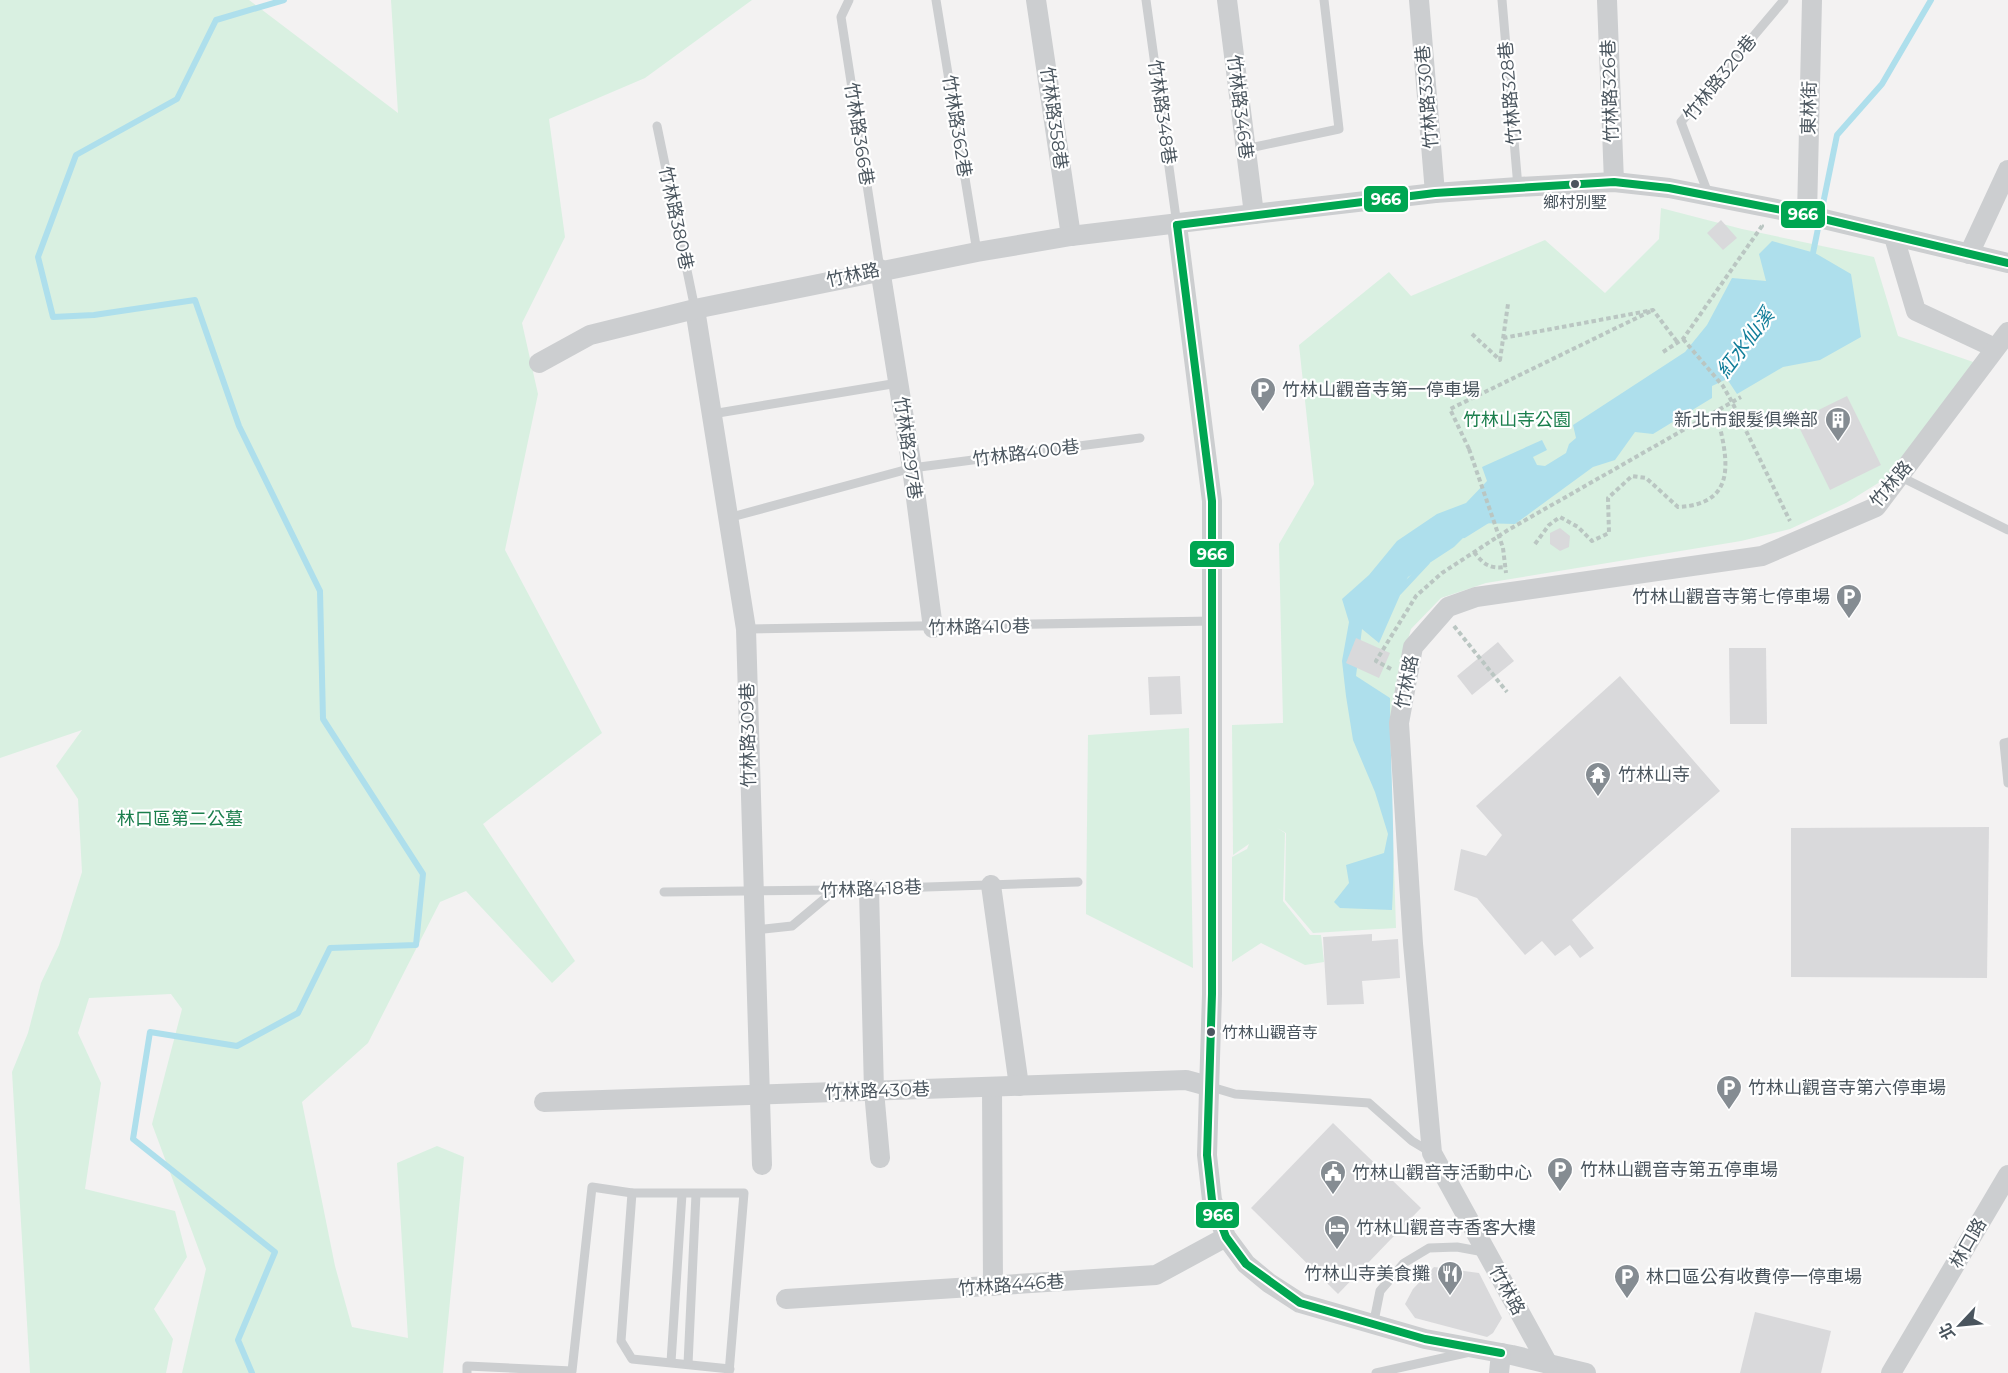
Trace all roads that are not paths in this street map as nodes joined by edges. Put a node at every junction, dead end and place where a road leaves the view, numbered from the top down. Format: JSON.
{"nodes":[{"id":1,"x":849,"y":0,"type":"edge"},
{"id":2,"x":936,"y":0,"type":"edge"},
{"id":3,"x":1036,"y":0,"type":"edge"},
{"id":4,"x":1146,"y":0,"type":"edge"},
{"id":5,"x":1227,"y":0,"type":"edge"},
{"id":6,"x":1324,"y":0,"type":"edge"},
{"id":7,"x":1419,"y":0,"type":"edge"},
{"id":8,"x":1502,"y":0,"type":"edge"},
{"id":9,"x":1607,"y":0,"type":"edge"},
{"id":10,"x":1784,"y":0,"type":"edge"},
{"id":11,"x":1812,"y":0,"type":"edge"},
{"id":12,"x":657,"y":126,"type":"dead end"},
{"id":13,"x":1245,"y":149,"type":"junction"},
{"id":14,"x":2008,"y":170,"type":"edge"},
{"id":15,"x":1614,"y":182,"type":"junction"},
{"id":16,"x":1518,"y":187,"type":"junction"},
{"id":17,"x":1435,"y":193,"type":"junction"},
{"id":18,"x":1709,"y":196,"type":"junction"},
{"id":19,"x":1254,"y":214,"type":"junction"},
{"id":20,"x":1807,"y":215,"type":"junction"},
{"id":21,"x":1177,"y":225,"type":"junction"},
{"id":22,"x":1071,"y":236,"type":"junction"},
{"id":23,"x":1894,"y":237,"type":"junction"},
{"id":24,"x":977,"y":252,"type":"junction"},
{"id":25,"x":1969,"y":254,"type":"junction"},
{"id":26,"x":2008,"y":263,"type":"edge"},
{"id":27,"x":880,"y":270,"type":"junction"},
{"id":28,"x":695,"y":309,"type":"junction"},
{"id":29,"x":2008,"y":332,"type":"edge"},
{"id":30,"x":1995,"y":348,"type":"junction"},
{"id":31,"x":539,"y":363,"type":"dead end"},
{"id":32,"x":898,"y":383,"type":"junction"},
{"id":33,"x":712,"y":414,"type":"junction"},
{"id":34,"x":1140,"y":438,"type":"dead end"},
{"id":35,"x":912,"y":468,"type":"junction"},
{"id":36,"x":1899,"y":476,"type":"junction"},
{"id":37,"x":728,"y":518,"type":"junction"},
{"id":38,"x":2008,"y":530,"type":"edge"},
{"id":39,"x":1212,"y":621,"type":"junction"},
{"id":40,"x":933,"y":628,"type":"junction"},
{"id":41,"x":746,"y":629,"type":"junction"},
{"id":42,"x":2008,"y":742,"type":"edge"},
{"id":43,"x":2008,"y":783,"type":"edge"},
{"id":44,"x":1078,"y":882,"type":"dead end"},
{"id":45,"x":991,"y":885,"type":"junction"},
{"id":46,"x":869,"y":889,"type":"junction"},
{"id":47,"x":835,"y":890,"type":"junction"},
{"id":48,"x":752,"y":891,"type":"junction"},
{"id":49,"x":664,"y":892,"type":"dead end"},
{"id":50,"x":754,"y":930,"type":"junction"},
{"id":51,"x":1019,"y":1086,"type":"junction"},
{"id":52,"x":1208,"y":1086,"type":"junction"},
{"id":53,"x":992,"y":1087,"type":"junction"},
{"id":54,"x":873,"y":1091,"type":"junction"},
{"id":55,"x":760,"y":1096,"type":"junction"},
{"id":56,"x":544,"y":1102,"type":"dead end"},
{"id":57,"x":1432,"y":1153,"type":"junction"},
{"id":58,"x":880,"y":1158,"type":"dead end"},
{"id":59,"x":762,"y":1165,"type":"dead end"},
{"id":60,"x":2008,"y":1175,"type":"edge"},
{"id":61,"x":632,"y":1193,"type":"junction"},
{"id":62,"x":682,"y":1194,"type":"junction"},
{"id":63,"x":696,"y":1194,"type":"junction"},
{"id":64,"x":1226,"y":1237,"type":"junction"},
{"id":65,"x":1486,"y":1252,"type":"junction"},
{"id":66,"x":993,"y":1286,"type":"junction"},
{"id":67,"x":786,"y":1299,"type":"dead end"},
{"id":68,"x":1373,"y":1326,"type":"junction"},
{"id":69,"x":1492,"y":1351,"type":"junction"},
{"id":70,"x":671,"y":1362,"type":"junction"},
{"id":71,"x":688,"y":1364,"type":"junction"},
{"id":72,"x":1548,"y":1364,"type":"junction"},
{"id":73,"x":730,"y":1371,"type":"edge"},
{"id":74,"x":572,"y":1372,"type":"edge"},
{"id":75,"x":467,"y":1373,"type":"edge"},
{"id":76,"x":1376,"y":1373,"type":"edge"},
{"id":77,"x":1499,"y":1373,"type":"edge"},
{"id":78,"x":1586,"y":1373,"type":"edge"},
{"id":79,"x":1892,"y":1373,"type":"edge"}],
"edges":[{"from":1,"to":27,"type":"lane","name":"竹林路366巷"},
{"from":2,"to":24,"type":"lane","name":"竹林路362巷"},
{"from":3,"to":22,"type":"street","name":"竹林路358巷"},
{"from":4,"to":21,"type":"lane","name":"竹林路348巷"},
{"from":5,"to":13,"type":"street","name":"竹林路346巷"},
{"from":6,"to":13,"type":"lane"},
{"from":7,"to":17,"type":"street","name":"竹林路330巷"},
{"from":8,"to":16,"type":"lane","name":"竹林路328巷"},
{"from":9,"to":15,"type":"street","name":"竹林路326巷"},
{"from":10,"to":18,"type":"lane","name":"竹林路320巷"},
{"from":11,"to":20,"type":"street","name":"東林街"},
{"from":12,"to":28,"type":"lane","name":"竹林路380巷"},
{"from":13,"to":19,"type":"street","name":"竹林路346巷"},
{"from":14,"to":25,"type":"street"},
{"from":15,"to":16,"type":"street","name":"竹林路"},
{"from":15,"to":18,"type":"street","name":"竹林路"},
{"from":16,"to":17,"type":"street","name":"竹林路"},
{"from":17,"to":19,"type":"street","name":"竹林路"},
{"from":18,"to":20,"type":"street","name":"竹林路"},
{"from":19,"to":21,"type":"street","name":"竹林路"},
{"from":20,"to":23,"type":"street","name":"竹林路"},
{"from":21,"to":22,"type":"street","name":"竹林路"},
{"from":21,"to":39,"type":"street"},
{"from":22,"to":24,"type":"street","name":"竹林路"},
{"from":23,"to":25,"type":"street","name":"竹林路"},
{"from":23,"to":30,"type":"street"},
{"from":24,"to":27,"type":"street","name":"竹林路"},
{"from":25,"to":26,"type":"street","name":"竹林路"},
{"from":27,"to":28,"type":"street","name":"竹林路"},
{"from":27,"to":32,"type":"street","name":"竹林路297巷"},
{"from":28,"to":31,"type":"street","name":"竹林路"},
{"from":28,"to":33,"type":"street","name":"竹林路309巷"},
{"from":29,"to":30,"type":"street","name":"竹林路"},
{"from":30,"to":36,"type":"street","name":"竹林路"},
{"from":32,"to":33,"type":"lane"},
{"from":32,"to":35,"type":"street","name":"竹林路297巷"},
{"from":33,"to":37,"type":"street","name":"竹林路309巷"},
{"from":34,"to":35,"type":"lane","name":"竹林路400巷"},
{"from":35,"to":37,"type":"lane","name":"竹林路400巷"},
{"from":35,"to":40,"type":"street","name":"竹林路297巷"},
{"from":36,"to":38,"type":"lane"},
{"from":36,"to":57,"type":"street","name":"竹林路"},
{"from":37,"to":41,"type":"street","name":"竹林路309巷"},
{"from":39,"to":40,"type":"lane","name":"竹林路410巷"},
{"from":39,"to":52,"type":"street"},
{"from":40,"to":41,"type":"lane","name":"竹林路410巷"},
{"from":41,"to":48,"type":"street","name":"竹林路309巷"},
{"from":42,"to":43,"type":"lane"},
{"from":44,"to":45,"type":"lane","name":"竹林路418巷"},
{"from":45,"to":46,"type":"lane","name":"竹林路418巷"},
{"from":45,"to":51,"type":"street"},
{"from":46,"to":47,"type":"lane","name":"竹林路418巷"},
{"from":46,"to":54,"type":"street"},
{"from":47,"to":48,"type":"lane","name":"竹林路418巷"},
{"from":47,"to":50,"type":"lane"},
{"from":48,"to":49,"type":"lane","name":"竹林路418巷"},
{"from":48,"to":50,"type":"street","name":"竹林路309巷"},
{"from":50,"to":55,"type":"street","name":"竹林路309巷"},
{"from":51,"to":52,"type":"street","name":"竹林路430巷"},
{"from":51,"to":53,"type":"street","name":"竹林路430巷"},
{"from":52,"to":57,"type":"lane"},
{"from":52,"to":64,"type":"street"},
{"from":53,"to":54,"type":"street","name":"竹林路430巷"},
{"from":53,"to":66,"type":"street"},
{"from":54,"to":55,"type":"street","name":"竹林路430巷"},
{"from":54,"to":58,"type":"street"},
{"from":55,"to":56,"type":"street","name":"竹林路430巷"},
{"from":55,"to":59,"type":"street","name":"竹林路309巷"},
{"from":57,"to":65,"type":"street","name":"竹林路"},
{"from":60,"to":79,"type":"street","name":"林口路"},
{"from":61,"to":62,"type":"lane"},
{"from":61,"to":70,"type":"lane"},
{"from":61,"to":74,"type":"lane"},
{"from":62,"to":63,"type":"lane"},
{"from":62,"to":70,"type":"lane"},
{"from":63,"to":71,"type":"lane"},
{"from":63,"to":73,"type":"lane"},
{"from":64,"to":66,"type":"street","name":"竹林路446巷"},
{"from":64,"to":68,"type":"street"},
{"from":65,"to":68,"type":"lane"},
{"from":65,"to":72,"type":"street","name":"竹林路"},
{"from":66,"to":67,"type":"street","name":"竹林路446巷"},
{"from":68,"to":69,"type":"street"},
{"from":69,"to":72,"type":"street"},
{"from":69,"to":76,"type":"lane"},
{"from":69,"to":77,"type":"street"},
{"from":70,"to":71,"type":"lane"},
{"from":71,"to":73,"type":"lane"},
{"from":72,"to":78,"type":"street"},
{"from":74,"to":75,"type":"lane"}]}
